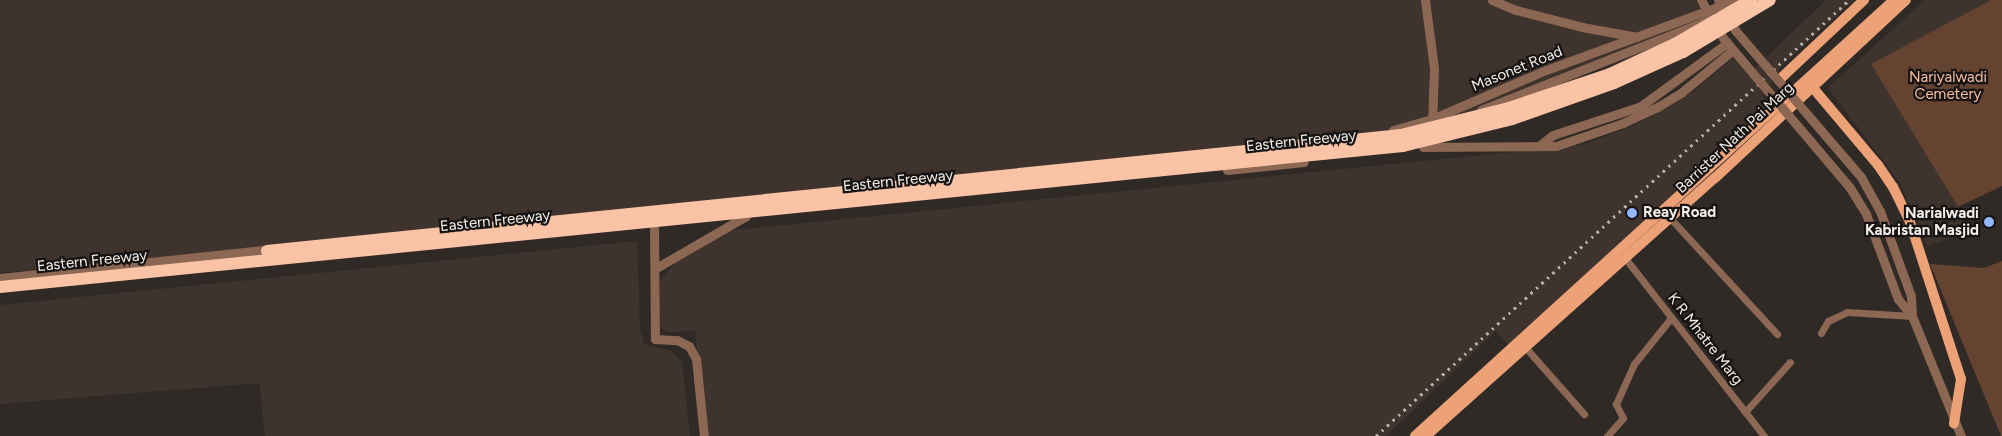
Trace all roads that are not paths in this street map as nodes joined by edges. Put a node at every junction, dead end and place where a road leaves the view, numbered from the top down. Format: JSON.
{"nodes":[{"id":1,"x":1426,"y":0,"type":"edge"},
{"id":2,"x":1492,"y":0,"type":"edge"},
{"id":3,"x":1701,"y":0,"type":"edge"},
{"id":4,"x":1718,"y":0,"type":"edge"},
{"id":5,"x":1736,"y":0,"type":"edge"},
{"id":6,"x":1751,"y":0,"type":"edge"},
{"id":7,"x":1762,"y":0,"type":"edge"},
{"id":8,"x":1770,"y":0,"type":"edge"},
{"id":9,"x":1864,"y":0,"type":"edge"},
{"id":10,"x":1894,"y":0,"type":"edge"},
{"id":11,"x":1906,"y":0,"type":"edge"},
{"id":12,"x":1637,"y":36,"type":"junction"},
{"id":13,"x":1649,"y":42,"type":"junction"},
{"id":14,"x":1730,"y":46,"type":"junction"},
{"id":15,"x":1779,"y":80,"type":"junction"},
{"id":16,"x":1809,"y":83,"type":"junction"},
{"id":17,"x":1432,"y":119,"type":"junction"},
{"id":18,"x":1432,"y":145,"type":"junction"},
{"id":19,"x":745,"y":199,"type":"junction"},
{"id":20,"x":746,"y":216,"type":"junction"},
{"id":21,"x":1670,"y":218,"type":"junction"},
{"id":22,"x":654,"y":227,"type":"junction"},
{"id":23,"x":1625,"y":258,"type":"junction"},
{"id":24,"x":656,"y":268,"type":"junction"},
{"id":25,"x":0,"y":279,"type":"edge"},
{"id":26,"x":0,"y":288,"type":"edge"},
{"id":27,"x":1912,"y":316,"type":"junction"},
{"id":28,"x":1671,"y":318,"type":"junction"},
{"id":29,"x":1821,"y":333,"type":"dead end"},
{"id":30,"x":1777,"y":334,"type":"dead end"},
{"id":31,"x":1526,"y":348,"type":"junction"},
{"id":32,"x":1790,"y":362,"type":"dead end"},
{"id":33,"x":1745,"y":412,"type":"junction"},
{"id":34,"x":1584,"y":414,"type":"dead end"},
{"id":35,"x":1954,"y":423,"type":"junction"},
{"id":36,"x":704,"y":436,"type":"edge"},
{"id":37,"x":1415,"y":436,"type":"edge"},
{"id":38,"x":1426,"y":436,"type":"edge"},
{"id":39,"x":1607,"y":436,"type":"edge"},
{"id":40,"x":1764,"y":436,"type":"edge"},
{"id":41,"x":1961,"y":436,"type":"edge"}],
"edges":[{"from":1,"to":17,"type":"street"},
{"from":2,"to":12,"type":"street"},
{"from":3,"to":14,"type":"street","bridge":true},
{"from":4,"to":15,"type":"street","bridge":true},
{"from":5,"to":12,"type":"street","name":"Masonet Road"},
{"from":6,"to":25,"type":"highway","name":"Eastern Freeway","bridge":true},
{"from":7,"to":13,"type":"street"},
{"from":8,"to":26,"type":"highway","name":"Eastern Freeway","bridge":true},
{"from":9,"to":15,"type":"main road"},
{"from":10,"to":16,"type":"main road","name":"Barrister Nath Pai Marg"},
{"from":11,"to":16,"type":"main road","name":"Barrister Nath Pai Marg"},
{"from":12,"to":13,"type":"street"},
{"from":12,"to":17,"type":"street","name":"Masonet Road"},
{"from":13,"to":18,"type":"street"},
{"from":14,"to":18,"type":"street"},
{"from":14,"to":27,"type":"street","bridge":true},
{"from":15,"to":27,"type":"street","bridge":true},
{"from":16,"to":21,"type":"main road","name":"Barrister Nath Pai Marg"},
{"from":16,"to":35,"type":"main road"},
{"from":16,"to":37,"type":"main road","name":"Barrister Nath Pai Marg"},
{"from":17,"to":18,"type":"street"},
{"from":17,"to":19,"type":"street","name":"Masonet Road"},
{"from":18,"to":20,"type":"street"},
{"from":19,"to":20,"type":"street"},
{"from":19,"to":25,"type":"street","name":"Masonet Road"},
{"from":20,"to":22,"type":"street"},
{"from":20,"to":24,"type":"street"},
{"from":21,"to":23,"type":"main road","name":"Barrister Nath Pai Marg"},
{"from":21,"to":30,"type":"street"},
{"from":22,"to":24,"type":"street"},
{"from":22,"to":26,"type":"street"},
{"from":23,"to":28,"type":"street","name":"K R Mhatre Marg"},
{"from":23,"to":31,"type":"main road","name":"Barrister Nath Pai Marg"},
{"from":24,"to":36,"type":"street"},
{"from":27,"to":29,"type":"street"},
{"from":27,"to":35,"type":"street"},
{"from":28,"to":33,"type":"street","name":"K R Mhatre Marg"},
{"from":28,"to":39,"type":"street"},
{"from":31,"to":34,"type":"street"},
{"from":31,"to":38,"type":"main road","name":"Barrister Nath Pai Marg"},
{"from":32,"to":33,"type":"street"},
{"from":33,"to":40,"type":"street","name":"K R Mhatre Marg"},
{"from":35,"to":41,"type":"street"}]}
